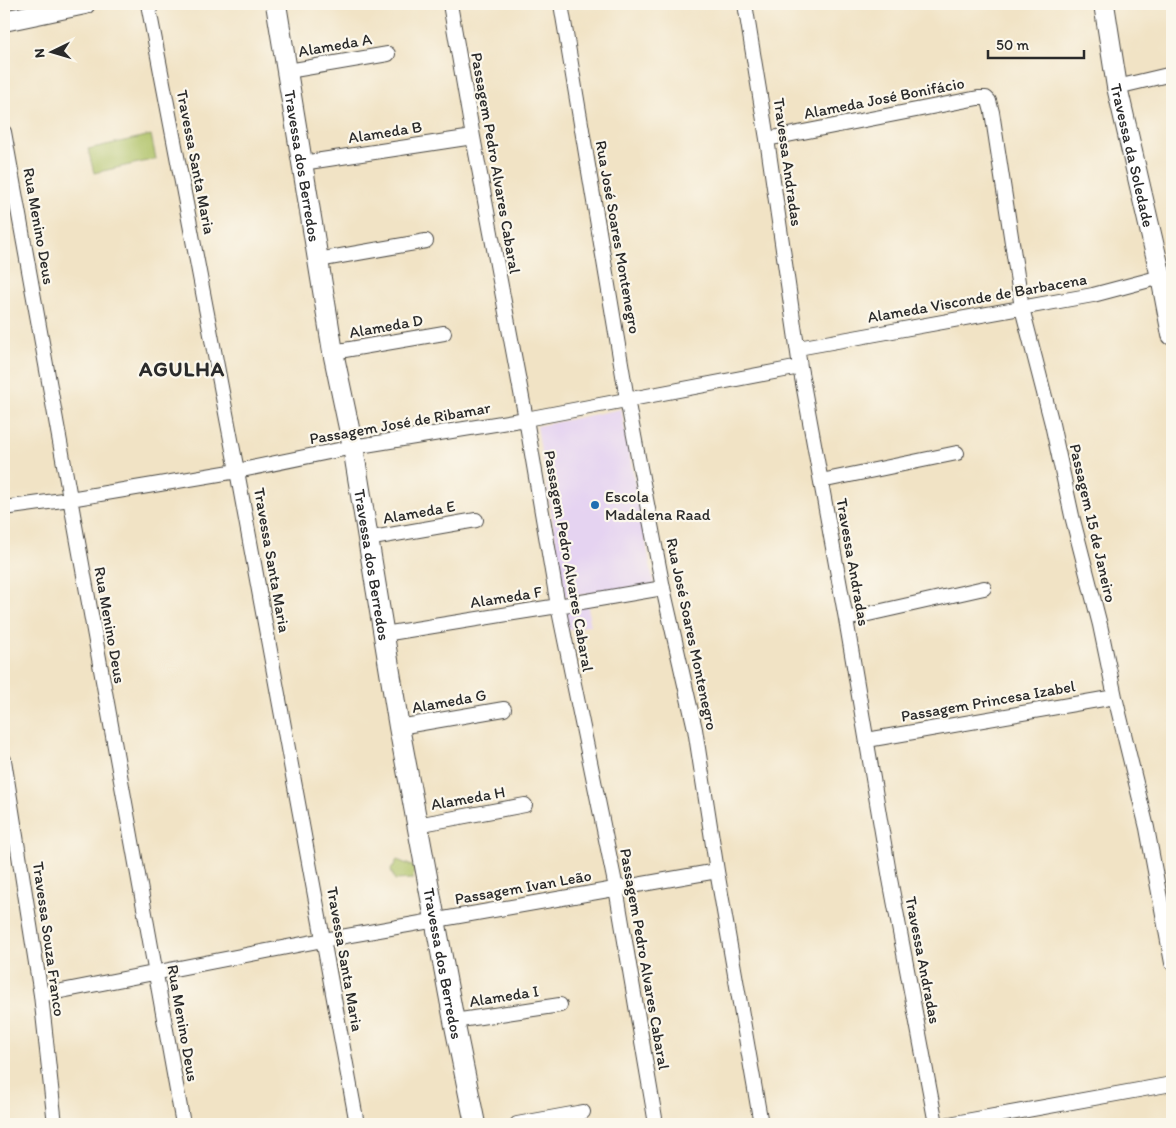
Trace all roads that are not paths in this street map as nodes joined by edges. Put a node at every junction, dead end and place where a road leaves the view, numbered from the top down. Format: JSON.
{"nodes":[{"id":1,"x":84,"y":4,"type":"edge"},
{"id":2,"x":148,"y":4,"type":"edge"},
{"id":3,"x":276,"y":4,"type":"edge"},
{"id":4,"x":450,"y":4,"type":"edge"},
{"id":5,"x":561,"y":4,"type":"edge"},
{"id":6,"x":745,"y":4,"type":"edge"},
{"id":7,"x":1104,"y":4,"type":"edge"},
{"id":8,"x":4,"y":21,"type":"edge"},
{"id":9,"x":388,"y":54,"type":"dead end"},
{"id":10,"x":288,"y":71,"type":"junction"},
{"id":11,"x":1172,"y":74,"type":"edge"},
{"id":12,"x":1118,"y":87,"type":"junction"},
{"id":13,"x":978,"y":98,"type":"joint"},
{"id":14,"x":4,"y":132,"type":"edge"},
{"id":15,"x":473,"y":137,"type":"junction"},
{"id":16,"x":768,"y":139,"type":"junction"},
{"id":17,"x":302,"y":163,"type":"junction"},
{"id":18,"x":426,"y":241,"type":"dead end"},
{"id":19,"x":318,"y":260,"type":"junction"},
{"id":20,"x":1161,"y":277,"type":"junction"},
{"id":21,"x":1022,"y":308,"type":"junction"},
{"id":22,"x":1170,"y":310,"type":"edge"},
{"id":23,"x":444,"y":333,"type":"dead end"},
{"id":24,"x":1172,"y":335,"type":"edge"},
{"id":25,"x":798,"y":348,"type":"junction"},
{"id":26,"x":334,"y":352,"type":"junction"},
{"id":27,"x":800,"y":367,"type":"junction"},
{"id":28,"x":627,"y":400,"type":"junction"},
{"id":29,"x":526,"y":419,"type":"junction"},
{"id":30,"x":353,"y":447,"type":"junction"},
{"id":31,"x":957,"y":453,"type":"dead end"},
{"id":32,"x":237,"y":471,"type":"junction"},
{"id":33,"x":821,"y":481,"type":"junction"},
{"id":34,"x":70,"y":499,"type":"junction"},
{"id":35,"x":4,"y":508,"type":"edge"},
{"id":36,"x":476,"y":520,"type":"dead end"},
{"id":37,"x":368,"y":539,"type":"junction"},
{"id":38,"x":663,"y":588,"type":"junction"},
{"id":39,"x":984,"y":588,"type":"dead end"},
{"id":40,"x":558,"y":606,"type":"junction"},
{"id":41,"x":846,"y":619,"type":"junction"},
{"id":42,"x":384,"y":634,"type":"junction"},
{"id":43,"x":1115,"y":697,"type":"junction"},
{"id":44,"x":504,"y":709,"type":"dead end"},
{"id":45,"x":399,"y":727,"type":"junction"},
{"id":46,"x":867,"y":740,"type":"junction"},
{"id":47,"x":4,"y":760,"type":"edge"},
{"id":48,"x":526,"y":806,"type":"dead end"},
{"id":49,"x":417,"y":825,"type":"junction"},
{"id":50,"x":717,"y":871,"type":"junction"},
{"id":51,"x":616,"y":888,"type":"junction"},
{"id":52,"x":436,"y":920,"type":"junction"},
{"id":53,"x":323,"y":940,"type":"junction"},
{"id":54,"x":1172,"y":963,"type":"edge"},
{"id":55,"x":156,"y":973,"type":"junction"},
{"id":56,"x":40,"y":995,"type":"junction"},
{"id":57,"x":560,"y":1005,"type":"dead end"},
{"id":58,"x":454,"y":1021,"type":"junction"},
{"id":59,"x":1172,"y":1084,"type":"edge"},
{"id":60,"x":583,"y":1112,"type":"dead end"},
{"id":61,"x":55,"y":1124,"type":"edge"},
{"id":62,"x":183,"y":1124,"type":"edge"},
{"id":63,"x":357,"y":1124,"type":"edge"},
{"id":64,"x":475,"y":1124,"type":"edge"},
{"id":65,"x":518,"y":1124,"type":"edge"},
{"id":66,"x":656,"y":1124,"type":"edge"},
{"id":67,"x":761,"y":1124,"type":"edge"},
{"id":68,"x":936,"y":1124,"type":"edge"},
{"id":69,"x":949,"y":1124,"type":"edge"}],
"edges":[{"from":1,"to":8,"type":"street"},
{"from":2,"to":32,"type":"street","name":"Travessa Santa Maria"},
{"from":3,"to":10,"type":"street","name":"Travessa dos Berredos"},
{"from":4,"to":15,"type":"street","name":"Passagem Pedro Alvares Cabaral"},
{"from":5,"to":28,"type":"street","name":"Rua José Soares Montenegro"},
{"from":6,"to":16,"type":"street","name":"Travessa Andradas"},
{"from":7,"to":12,"type":"street","name":"Travessa da Soledade"},
{"from":9,"to":10,"type":"street","name":"Alameda A"},
{"from":10,"to":17,"type":"street","name":"Travessa dos Berredos"},
{"from":11,"to":12,"type":"street"},
{"from":12,"to":20,"type":"street","name":"Travessa da Soledade"},
{"from":13,"to":16,"type":"street","name":"Alameda José Bonifácio"},
{"from":13,"to":21,"type":"street","name":"Passagem 15 de Janeiro"},
{"from":14,"to":34,"type":"street","name":"Rua Menino Deus"},
{"from":15,"to":17,"type":"street","name":"Alameda B"},
{"from":15,"to":29,"type":"street","name":"Passagem Pedro Alvares Cabaral"},
{"from":16,"to":25,"type":"street","name":"Travessa Andradas"},
{"from":17,"to":19,"type":"street","name":"Travessa dos Berredos"},
{"from":18,"to":19,"type":"street"},
{"from":19,"to":26,"type":"street","name":"Travessa dos Berredos"},
{"from":20,"to":21,"type":"street","name":"Alameda Visconde de Barbacena"},
{"from":20,"to":22,"type":"street","name":"Travessa da Soledade"},
{"from":21,"to":25,"type":"street","name":"Alameda Visconde de Barbacena"},
{"from":21,"to":43,"type":"street","name":"Passagem 15 de Janeiro"},
{"from":22,"to":24,"type":"street","name":"Travessa da Soledade"},
{"from":23,"to":26,"type":"street","name":"Alameda D"},
{"from":25,"to":27,"type":"street","name":"Travessa Andradas"},
{"from":26,"to":30,"type":"street","name":"Travessa dos Berredos"},
{"from":27,"to":28,"type":"street","name":"Passagem José de Ribamar"},
{"from":27,"to":33,"type":"street","name":"Travessa Andradas"},
{"from":28,"to":29,"type":"street","name":"Passagem José de Ribamar"},
{"from":28,"to":38,"type":"street","name":"Rua José Soares Montenegro"},
{"from":29,"to":30,"type":"street","name":"Passagem José de Ribamar"},
{"from":29,"to":40,"type":"street","name":"Passagem Pedro Alvares Cabaral"},
{"from":30,"to":32,"type":"street","name":"Passagem José de Ribamar"},
{"from":30,"to":37,"type":"street","name":"Travessa dos Berredos"},
{"from":31,"to":33,"type":"street"},
{"from":32,"to":34,"type":"street","name":"Passagem José de Ribamar"},
{"from":32,"to":53,"type":"street","name":"Travessa Santa Maria"},
{"from":33,"to":41,"type":"street","name":"Travessa Andradas"},
{"from":34,"to":35,"type":"street","name":"Passagem José de Ribamar"},
{"from":34,"to":55,"type":"street","name":"Rua Menino Deus"},
{"from":36,"to":37,"type":"street","name":"Alameda E"},
{"from":37,"to":42,"type":"street","name":"Travessa dos Berredos"},
{"from":38,"to":40,"type":"street","name":"Alameda F"},
{"from":38,"to":50,"type":"street","name":"Rua José Soares Montenegro"},
{"from":39,"to":41,"type":"street"},
{"from":40,"to":42,"type":"street","name":"Alameda F"},
{"from":40,"to":51,"type":"street","name":"Passagem Pedro Alvares Cabaral"},
{"from":41,"to":46,"type":"street","name":"Travessa Andradas"},
{"from":42,"to":45,"type":"street","name":"Travessa dos Berredos"},
{"from":43,"to":46,"type":"street","name":"Passagem Princesa Izabel"},
{"from":43,"to":54,"type":"street","name":"Passagem 15 de Janeiro"},
{"from":44,"to":45,"type":"street","name":"Alameda G"},
{"from":45,"to":49,"type":"street","name":"Travessa dos Berredos"},
{"from":46,"to":68,"type":"street","name":"Travessa Andradas"},
{"from":47,"to":56,"type":"street","name":"Travessa Souza Franco"},
{"from":48,"to":49,"type":"street","name":"Alameda H"},
{"from":49,"to":52,"type":"street","name":"Travessa dos Berredos"},
{"from":50,"to":51,"type":"street","name":"Passagem Ivan Leão"},
{"from":50,"to":67,"type":"street","name":"Rua José Soares Montenegro"},
{"from":51,"to":52,"type":"street","name":"Passagem Ivan Leão"},
{"from":51,"to":66,"type":"street","name":"Passagem Pedro Alvares Cabaral"},
{"from":52,"to":53,"type":"street","name":"Passagem Ivan Leão"},
{"from":52,"to":58,"type":"street","name":"Travessa dos Berredos"},
{"from":53,"to":55,"type":"street","name":"Passagem Ivan Leão"},
{"from":53,"to":63,"type":"street","name":"Travessa Santa Maria"},
{"from":55,"to":56,"type":"street","name":"Passagem Ivan Leão"},
{"from":55,"to":62,"type":"street","name":"Rua Menino Deus"},
{"from":56,"to":61,"type":"street","name":"Travessa Souza Franco"},
{"from":57,"to":58,"type":"street","name":"Alameda I"},
{"from":58,"to":64,"type":"street","name":"Travessa dos Berredos"},
{"from":59,"to":69,"type":"street"},
{"from":60,"to":65,"type":"street"}]}
